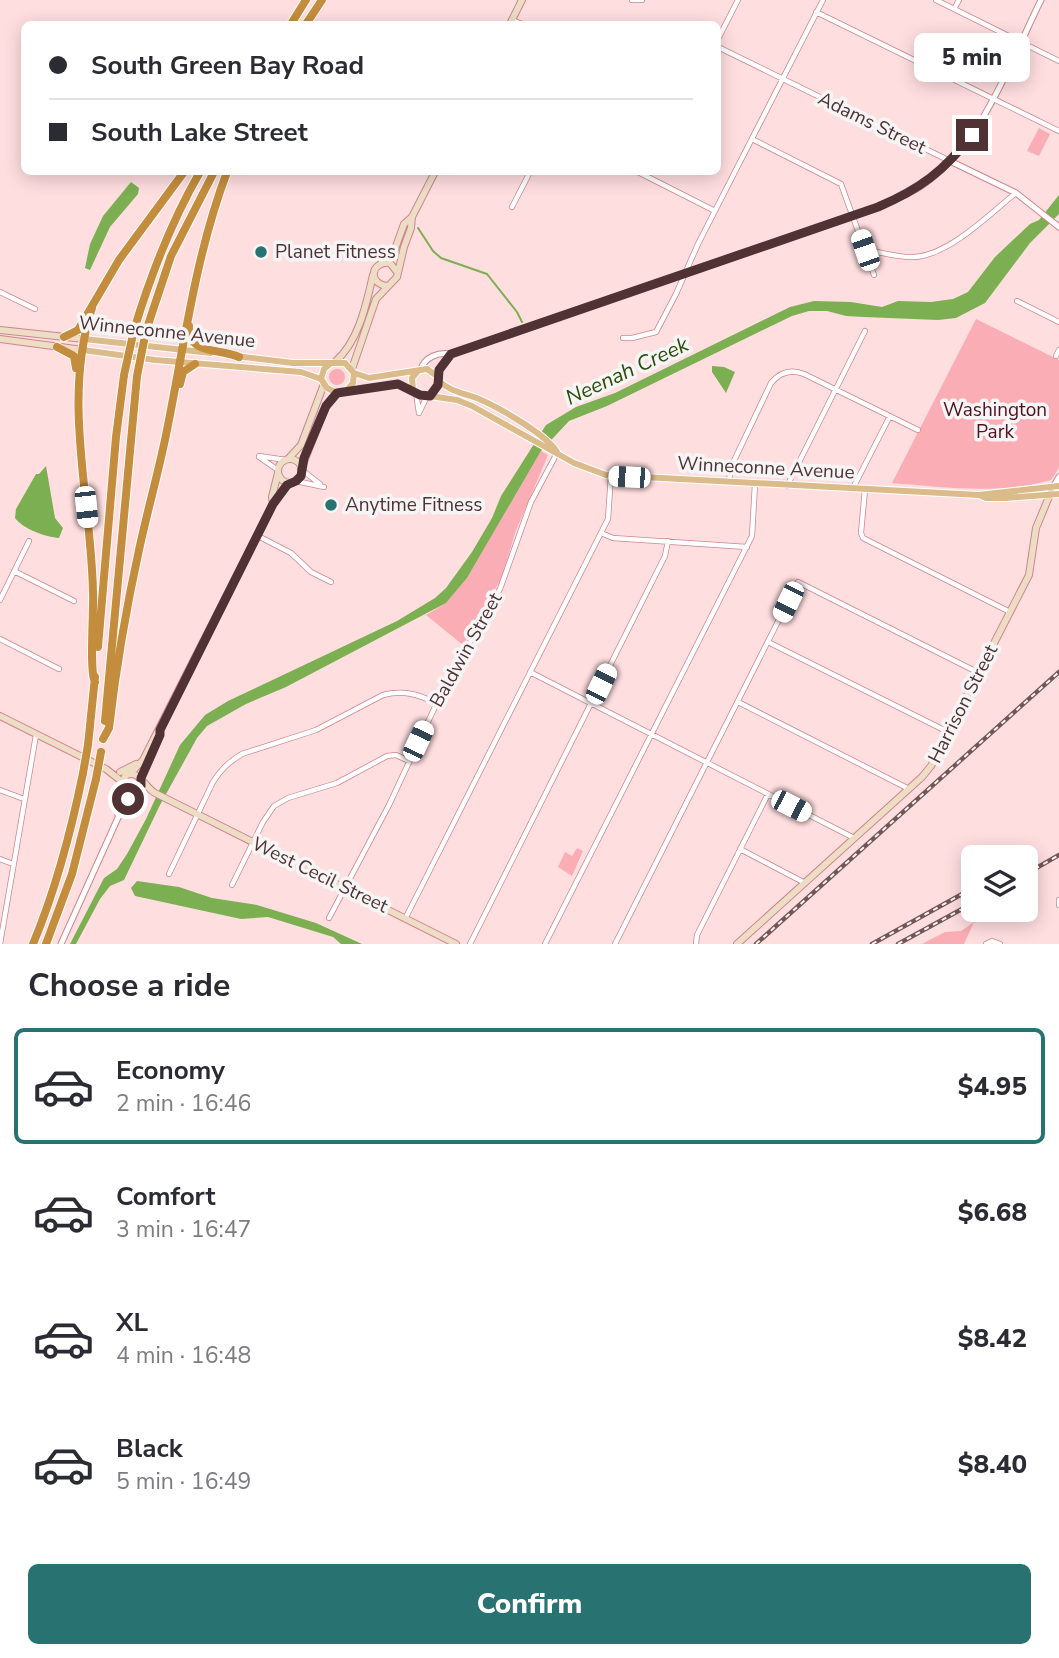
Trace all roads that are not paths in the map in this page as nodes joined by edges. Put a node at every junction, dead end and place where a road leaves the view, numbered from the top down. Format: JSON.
{"nodes":[{"id":1,"x":306,"y":0,"type":"edge"},
{"id":2,"x":321,"y":0,"type":"edge"},
{"id":3,"x":522,"y":0,"type":"edge"},
{"id":4,"x":632,"y":0,"type":"edge"},
{"id":5,"x":642,"y":0,"type":"edge"},
{"id":6,"x":737,"y":0,"type":"edge"},
{"id":7,"x":823,"y":0,"type":"edge"},
{"id":8,"x":936,"y":0,"type":"edge"},
{"id":9,"x":959,"y":0,"type":"edge"},
{"id":10,"x":1041,"y":0,"type":"edge"},
{"id":11,"x":954,"y":9,"type":"junction"},
{"id":12,"x":817,"y":12,"type":"junction"},
{"id":13,"x":293,"y":21,"type":"edge"},
{"id":14,"x":308,"y":21,"type":"edge"},
{"id":15,"x":512,"y":21,"type":"edge"},
{"id":16,"x":721,"y":33,"type":"edge"},
{"id":17,"x":1020,"y":41,"type":"junction"},
{"id":18,"x":721,"y":48,"type":"edge"},
{"id":19,"x":1059,"y":61,"type":"edge"},
{"id":20,"x":782,"y":79,"type":"junction"},
{"id":21,"x":992,"y":99,"type":"junction"},
{"id":22,"x":1059,"y":131,"type":"edge"},
{"id":23,"x":752,"y":139,"type":"junction"},
{"id":24,"x":950,"y":161,"type":"junction"},
{"id":25,"x":182,"y":175,"type":"edge"},
{"id":26,"x":198,"y":175,"type":"edge"},
{"id":27,"x":212,"y":175,"type":"edge"},
{"id":28,"x":226,"y":175,"type":"edge"},
{"id":29,"x":433,"y":175,"type":"edge"},
{"id":30,"x":528,"y":175,"type":"edge"},
{"id":31,"x":644,"y":175,"type":"edge"},
{"id":32,"x":1016,"y":193,"type":"junction"},
{"id":33,"x":512,"y":207,"type":"dead end"},
{"id":34,"x":715,"y":211,"type":"junction"},
{"id":35,"x":853,"y":215,"type":"junction"},
{"id":36,"x":412,"y":217,"type":"junction"},
{"id":37,"x":1059,"y":227,"type":"edge"},
{"id":38,"x":865,"y":250,"type":"junction"},
{"id":39,"x":382,"y":262,"type":"junction"},
{"id":40,"x":398,"y":272,"type":"junction"},
{"id":41,"x":684,"y":274,"type":"junction"},
{"id":42,"x":373,"y":275,"type":"junction"},
{"id":43,"x":874,"y":275,"type":"dead end"},
{"id":44,"x":387,"y":286,"type":"junction"},
{"id":45,"x":0,"y":292,"type":"edge"},
{"id":46,"x":1017,"y":301,"type":"dead end"},
{"id":47,"x":92,"y":308,"type":"junction"},
{"id":48,"x":35,"y":309,"type":"dead end"},
{"id":49,"x":190,"y":312,"type":"junction"},
{"id":50,"x":1059,"y":322,"type":"edge"},
{"id":51,"x":0,"y":330,"type":"edge"},
{"id":52,"x":865,"y":331,"type":"dead end"},
{"id":53,"x":64,"y":337,"type":"junction"},
{"id":54,"x":85,"y":338,"type":"junction"},
{"id":55,"x":622,"y":338,"type":"dead end"},
{"id":56,"x":0,"y":339,"type":"edge"},
{"id":57,"x":57,"y":346,"type":"junction"},
{"id":58,"x":83,"y":350,"type":"junction"},
{"id":59,"x":181,"y":350,"type":"junction"},
{"id":60,"x":1059,"y":350,"type":"edge"},
{"id":61,"x":440,"y":354,"type":"junction"},
{"id":62,"x":451,"y":354,"type":"junction"},
{"id":63,"x":1056,"y":356,"type":"dead end"},
{"id":64,"x":239,"y":357,"type":"junction"},
{"id":65,"x":179,"y":362,"type":"junction"},
{"id":66,"x":333,"y":362,"type":"junction"},
{"id":67,"x":195,"y":364,"type":"junction"},
{"id":68,"x":420,"y":370,"type":"junction"},
{"id":69,"x":353,"y":371,"type":"junction"},
{"id":70,"x":438,"y":375,"type":"junction"},
{"id":71,"x":78,"y":376,"type":"junction"},
{"id":72,"x":322,"y":382,"type":"junction"},
{"id":73,"x":836,"y":390,"type":"junction"},
{"id":74,"x":346,"y":391,"type":"junction"},
{"id":75,"x":415,"y":392,"type":"junction"},
{"id":76,"x":337,"y":393,"type":"junction"},
{"id":77,"x":428,"y":396,"type":"junction"},
{"id":78,"x":890,"y":416,"type":"junction"},
{"id":79,"x":169,"y":423,"type":"junction"},
{"id":80,"x":918,"y":430,"type":"dead end"},
{"id":81,"x":537,"y":439,"type":"junction"},
{"id":82,"x":557,"y":452,"type":"junction"},
{"id":83,"x":287,"y":460,"type":"junction"},
{"id":84,"x":301,"y":469,"type":"junction"},
{"id":85,"x":278,"y":472,"type":"junction"},
{"id":86,"x":611,"y":475,"type":"junction"},
{"id":87,"x":1059,"y":477,"type":"edge"},
{"id":88,"x":292,"y":482,"type":"junction"},
{"id":89,"x":729,"y":482,"type":"junction"},
{"id":90,"x":755,"y":484,"type":"junction"},
{"id":91,"x":787,"y":486,"type":"junction"},
{"id":92,"x":1056,"y":486,"type":"edge"},
{"id":93,"x":853,"y":489,"type":"junction"},
{"id":94,"x":865,"y":489,"type":"junction"},
{"id":95,"x":1059,"y":494,"type":"edge"},
{"id":96,"x":979,"y":495,"type":"junction"},
{"id":97,"x":1049,"y":495,"type":"junction"},
{"id":98,"x":273,"y":504,"type":"junction"},
{"id":99,"x":601,"y":533,"type":"junction"},
{"id":100,"x":258,"y":536,"type":"junction"},
{"id":101,"x":29,"y":541,"type":"dead end"},
{"id":102,"x":668,"y":541,"type":"junction"},
{"id":103,"x":747,"y":547,"type":"junction"},
{"id":104,"x":14,"y":571,"type":"junction"},
{"id":105,"x":331,"y":582,"type":"dead end"},
{"id":106,"x":0,"y":600,"type":"edge"},
{"id":107,"x":74,"y":601,"type":"dead end"},
{"id":108,"x":1010,"y":612,"type":"junction"},
{"id":109,"x":0,"y":639,"type":"edge"},
{"id":110,"x":768,"y":642,"type":"junction"},
{"id":111,"x":59,"y":669,"type":"dead end"},
{"id":112,"x":530,"y":673,"type":"junction"},
{"id":113,"x":979,"y":673,"type":"junction"},
{"id":114,"x":95,"y":682,"type":"junction"},
{"id":115,"x":738,"y":702,"type":"junction"},
{"id":116,"x":436,"y":703,"type":"junction"},
{"id":117,"x":591,"y":704,"type":"junction"},
{"id":118,"x":0,"y":716,"type":"edge"},
{"id":119,"x":158,"y":732,"type":"junction"},
{"id":120,"x":949,"y":732,"type":"junction"},
{"id":121,"x":36,"y":735,"type":"junction"},
{"id":122,"x":652,"y":735,"type":"junction"},
{"id":123,"x":103,"y":739,"type":"junction"},
{"id":124,"x":410,"y":761,"type":"junction"},
{"id":125,"x":707,"y":764,"type":"junction"},
{"id":126,"x":106,"y":769,"type":"junction"},
{"id":127,"x":126,"y":773,"type":"junction"},
{"id":128,"x":142,"y":777,"type":"junction"},
{"id":129,"x":124,"y":786,"type":"junction"},
{"id":130,"x":909,"y":789,"type":"junction"},
{"id":131,"x":0,"y":790,"type":"edge"},
{"id":132,"x":135,"y":792,"type":"junction"},
{"id":133,"x":156,"y":794,"type":"junction"},
{"id":134,"x":768,"y":794,"type":"junction"},
{"id":135,"x":24,"y":799,"type":"junction"},
{"id":136,"x":198,"y":814,"type":"junction"},
{"id":137,"x":117,"y":820,"type":"junction"},
{"id":138,"x":854,"y":838,"type":"junction"},
{"id":139,"x":253,"y":842,"type":"junction"},
{"id":140,"x":740,"y":849,"type":"junction"},
{"id":141,"x":0,"y":859,"type":"edge"},
{"id":142,"x":13,"y":864,"type":"junction"},
{"id":143,"x":169,"y":874,"type":"dead end"},
{"id":144,"x":805,"y":883,"type":"junction"},
{"id":145,"x":232,"y":885,"type":"dead end"},
{"id":146,"x":345,"y":887,"type":"junction"},
{"id":147,"x":405,"y":917,"type":"junction"},
{"id":148,"x":329,"y":918,"type":"dead end"},
{"id":149,"x":988,"y":943,"type":"edge"},
{"id":150,"x":0,"y":944,"type":"edge"},
{"id":151,"x":33,"y":944,"type":"edge"},
{"id":152,"x":46,"y":944,"type":"edge"},
{"id":153,"x":61,"y":944,"type":"edge"},
{"id":154,"x":456,"y":944,"type":"edge"},
{"id":155,"x":470,"y":944,"type":"edge"},
{"id":156,"x":545,"y":944,"type":"edge"},
{"id":157,"x":615,"y":944,"type":"edge"},
{"id":158,"x":696,"y":944,"type":"edge"},
{"id":159,"x":737,"y":944,"type":"edge"},
{"id":160,"x":1000,"y":944,"type":"edge"}],
"edges":[{"from":1,"to":13,"type":"highway"},
{"from":2,"to":14,"type":"highway"},
{"from":3,"to":15,"type":"main road"},
{"from":4,"to":5,"type":"street"},
{"from":6,"to":16,"type":"street"},
{"from":7,"to":12,"type":"street"},
{"from":8,"to":11,"type":"street"},
{"from":9,"to":11,"type":"street"},
{"from":10,"to":17,"type":"street"},
{"from":11,"to":17,"type":"street"},
{"from":12,"to":20,"type":"street"},
{"from":12,"to":21,"type":"street"},
{"from":17,"to":19,"type":"street"},
{"from":17,"to":21,"type":"street"},
{"from":18,"to":20,"type":"street","name":"Adams Street"},
{"from":20,"to":23,"type":"street"},
{"from":20,"to":24,"type":"street","name":"Adams Street"},
{"from":21,"to":22,"type":"street"},
{"from":21,"to":24,"type":"street"},
{"from":23,"to":34,"type":"street"},
{"from":23,"to":35,"type":"street"},
{"from":24,"to":32,"type":"street","name":"Adams Street"},
{"from":24,"to":35,"type":"street"},
{"from":25,"to":47,"type":"highway"},
{"from":26,"to":114,"type":"highway","bridge":true},
{"from":27,"to":123,"type":"highway","bridge":true},
{"from":28,"to":49,"type":"highway"},
{"from":29,"to":36,"type":"main road"},
{"from":30,"to":33,"type":"street"},
{"from":31,"to":34,"type":"street"},
{"from":32,"to":37,"type":"street","name":"Adams Street"},
{"from":32,"to":38,"type":"street"},
{"from":34,"to":41,"type":"street"},
{"from":35,"to":38,"type":"street"},
{"from":35,"to":41,"type":"street"},
{"from":36,"to":39,"type":"main road"},
{"from":36,"to":40,"type":"main road"},
{"from":38,"to":43,"type":"street"},
{"from":39,"to":40,"type":"main road"},
{"from":39,"to":42,"type":"main road"},
{"from":40,"to":44,"type":"main road"},
{"from":41,"to":55,"type":"street"},
{"from":41,"to":62,"type":"street"},
{"from":42,"to":44,"type":"main road"},
{"from":42,"to":66,"type":"main road"},
{"from":44,"to":69,"type":"main road"},
{"from":45,"to":48,"type":"street"},
{"from":46,"to":50,"type":"street"},
{"from":47,"to":53,"type":"highway"},
{"from":47,"to":54,"type":"highway"},
{"from":49,"to":59,"type":"highway"},
{"from":49,"to":64,"type":"highway"},
{"from":51,"to":53,"type":"main road","name":"Winneconne Avenue"},
{"from":52,"to":73,"type":"street"},
{"from":53,"to":54,"type":"main road","name":"Winneconne Avenue"},
{"from":54,"to":58,"type":"highway"},
{"from":54,"to":59,"type":"main road","name":"Winneconne Avenue"},
{"from":56,"to":57,"type":"main road","name":"Winneconne Avenue"},
{"from":57,"to":58,"type":"main road","name":"Winneconne Avenue"},
{"from":57,"to":71,"type":"highway"},
{"from":58,"to":65,"type":"main road","name":"Winneconne Avenue"},
{"from":58,"to":71,"type":"highway"},
{"from":59,"to":64,"type":"main road","name":"Winneconne Avenue"},
{"from":59,"to":65,"type":"highway"},
{"from":60,"to":63,"type":"street"},
{"from":61,"to":62,"type":"street"},
{"from":61,"to":68,"type":"street"},
{"from":61,"to":70,"type":"street"},
{"from":62,"to":70,"type":"street"},
{"from":64,"to":66,"type":"main road","name":"Winneconne Avenue"},
{"from":65,"to":67,"type":"main road","name":"Winneconne Avenue"},
{"from":65,"to":79,"type":"highway"},
{"from":66,"to":69,"type":"main road"},
{"from":66,"to":72,"type":"main road"},
{"from":67,"to":72,"type":"main road","name":"Winneconne Avenue"},
{"from":67,"to":79,"type":"highway"},
{"from":68,"to":69,"type":"main road"},
{"from":68,"to":70,"type":"main road"},
{"from":68,"to":75,"type":"main road"},
{"from":69,"to":74,"type":"main road"},
{"from":70,"to":77,"type":"main road"},
{"from":70,"to":81,"type":"main road","name":"Winneconne Avenue"},
{"from":71,"to":114,"type":"highway"},
{"from":72,"to":76,"type":"main road"},
{"from":72,"to":83,"type":"main road"},
{"from":73,"to":78,"type":"street"},
{"from":73,"to":89,"type":"street"},
{"from":73,"to":91,"type":"street"},
{"from":74,"to":75,"type":"main road"},
{"from":74,"to":76,"type":"main road"},
{"from":75,"to":77,"type":"main road"},
{"from":75,"to":77,"type":"street"},
{"from":76,"to":84,"type":"main road"},
{"from":77,"to":81,"type":"main road","name":"Winneconne Avenue"},
{"from":78,"to":80,"type":"street"},
{"from":78,"to":93,"type":"street"},
{"from":79,"to":123,"type":"highway"},
{"from":81,"to":82,"type":"main road","name":"Winneconne Avenue"},
{"from":82,"to":86,"type":"main road","name":"Winneconne Avenue"},
{"from":82,"to":116,"type":"street","name":"Baldwin Street"},
{"from":83,"to":84,"type":"main road"},
{"from":83,"to":85,"type":"main road"},
{"from":83,"to":85,"type":"street"},
{"from":84,"to":88,"type":"main road"},
{"from":84,"to":88,"type":"street"},
{"from":85,"to":88,"type":"main road"},
{"from":85,"to":98,"type":"main road"},
{"from":86,"to":89,"type":"main road","name":"Winneconne Avenue"},
{"from":86,"to":99,"type":"street"},
{"from":87,"to":92,"type":"street","name":"Harrison Street"},
{"from":88,"to":98,"type":"main road"},
{"from":89,"to":90,"type":"main road","name":"Winneconne Avenue"},
{"from":90,"to":91,"type":"main road","name":"Winneconne Avenue"},
{"from":90,"to":103,"type":"street"},
{"from":91,"to":93,"type":"main road","name":"Winneconne Avenue"},
{"from":92,"to":96,"type":"main road","name":"Winneconne Avenue"},
{"from":92,"to":97,"type":"main road","name":"Harrison Street"},
{"from":93,"to":94,"type":"main road","name":"Winneconne Avenue"},
{"from":94,"to":96,"type":"main road","name":"Winneconne Avenue"},
{"from":94,"to":108,"type":"street"},
{"from":95,"to":97,"type":"main road","name":"Winneconne Avenue"},
{"from":96,"to":97,"type":"main road","name":"Winneconne Avenue"},
{"from":97,"to":108,"type":"main road","name":"Harrison Street"},
{"from":98,"to":100,"type":"main road"},
{"from":99,"to":102,"type":"street"},
{"from":99,"to":112,"type":"street"},
{"from":100,"to":105,"type":"street"},
{"from":100,"to":119,"type":"main road"},
{"from":101,"to":104,"type":"street"},
{"from":102,"to":103,"type":"street"},
{"from":102,"to":117,"type":"street"},
{"from":103,"to":122,"type":"street"},
{"from":104,"to":106,"type":"street"},
{"from":104,"to":107,"type":"street"},
{"from":108,"to":113,"type":"main road","name":"Harrison Street"},
{"from":109,"to":111,"type":"street"},
{"from":110,"to":113,"type":"street"},
{"from":110,"to":115,"type":"street"},
{"from":110,"to":120,"type":"street"},
{"from":112,"to":117,"type":"street"},
{"from":112,"to":147,"type":"street"},
{"from":113,"to":120,"type":"main road","name":"Harrison Street"},
{"from":114,"to":151,"type":"highway","bridge":true},
{"from":115,"to":125,"type":"street"},
{"from":115,"to":130,"type":"street"},
{"from":116,"to":124,"type":"street","name":"Baldwin Street"},
{"from":116,"to":136,"type":"street"},
{"from":117,"to":122,"type":"street"},
{"from":117,"to":155,"type":"street"},
{"from":118,"to":121,"type":"main road"},
{"from":119,"to":127,"type":"main road"},
{"from":119,"to":128,"type":"main road"},
{"from":120,"to":130,"type":"main road","name":"Harrison Street"},
{"from":121,"to":126,"type":"main road"},
{"from":121,"to":135,"type":"street"},
{"from":122,"to":125,"type":"street"},
{"from":122,"to":156,"type":"street"},
{"from":123,"to":152,"type":"highway","bridge":true},
{"from":124,"to":139,"type":"street"},
{"from":124,"to":146,"type":"street","name":"Baldwin Street"},
{"from":125,"to":134,"type":"street"},
{"from":125,"to":157,"type":"street"},
{"from":126,"to":127,"type":"main road"},
{"from":126,"to":129,"type":"main road"},
{"from":127,"to":128,"type":"main road"},
{"from":127,"to":129,"type":"main road"},
{"from":128,"to":132,"type":"main road"},
{"from":128,"to":133,"type":"main road"},
{"from":129,"to":132,"type":"main road"},
{"from":129,"to":137,"type":"street"},
{"from":130,"to":138,"type":"main road","name":"Harrison Street"},
{"from":131,"to":135,"type":"street"},
{"from":132,"to":133,"type":"main road"},
{"from":132,"to":137,"type":"street"},
{"from":133,"to":136,"type":"main road","name":"West Cecil Street"},
{"from":134,"to":138,"type":"street"},
{"from":134,"to":140,"type":"street"},
{"from":135,"to":142,"type":"street"},
{"from":136,"to":139,"type":"main road","name":"West Cecil Street"},
{"from":136,"to":143,"type":"street"},
{"from":137,"to":153,"type":"street"},
{"from":138,"to":144,"type":"main road","name":"Harrison Street"},
{"from":139,"to":145,"type":"street"},
{"from":139,"to":146,"type":"main road","name":"West Cecil Street"},
{"from":140,"to":144,"type":"street"},
{"from":140,"to":158,"type":"street"},
{"from":141,"to":142,"type":"street"},
{"from":142,"to":150,"type":"street"},
{"from":144,"to":159,"type":"main road","name":"Harrison Street"},
{"from":146,"to":147,"type":"main road","name":"West Cecil Street"},
{"from":146,"to":148,"type":"street","name":"Baldwin Street"},
{"from":147,"to":154,"type":"main road","name":"West Cecil Street"},
{"from":149,"to":160,"type":"street"}]}
